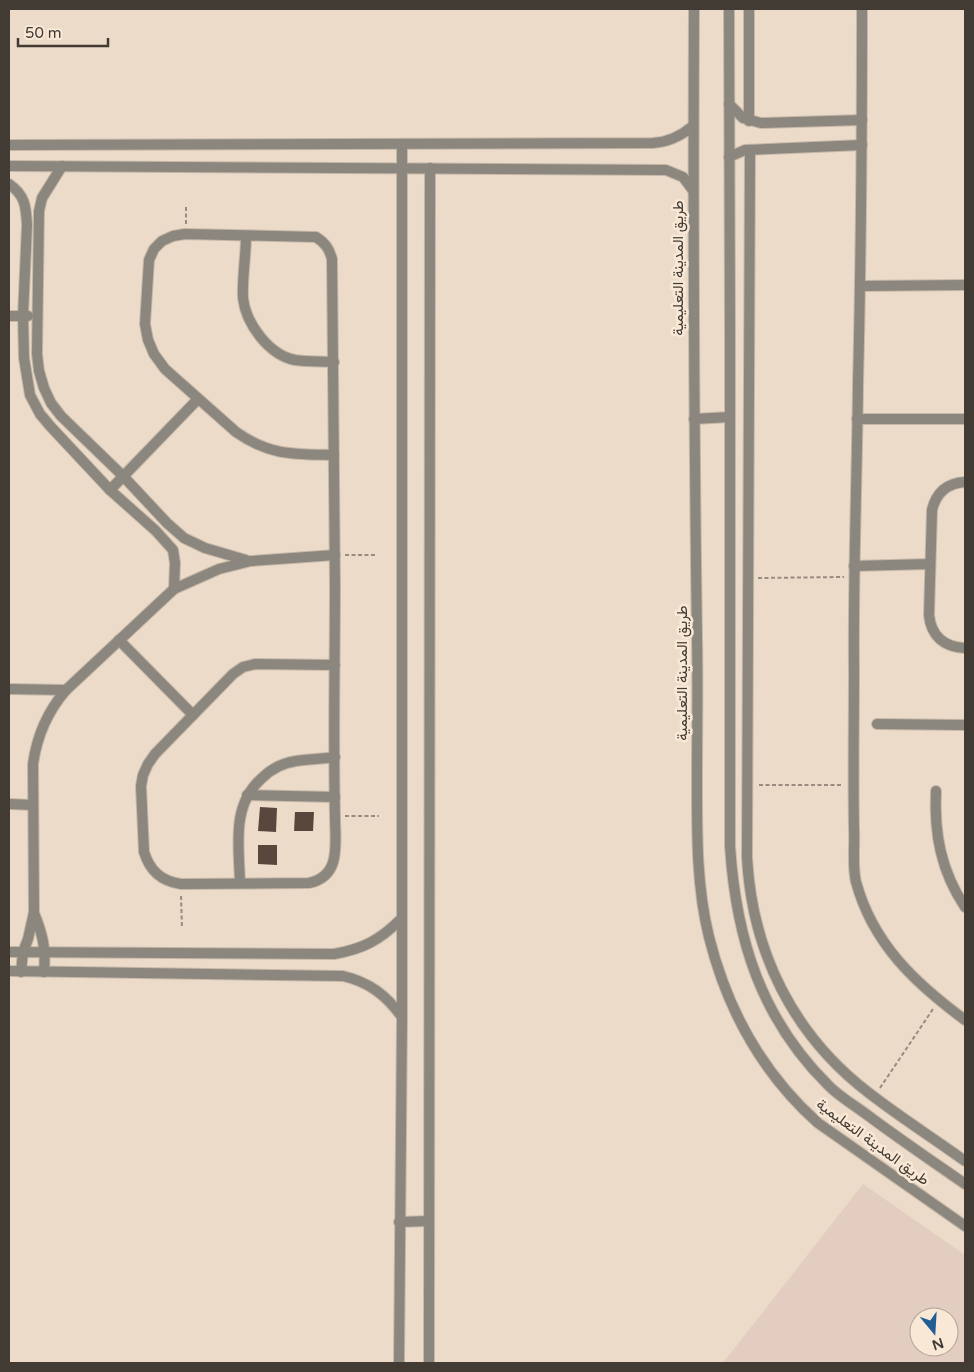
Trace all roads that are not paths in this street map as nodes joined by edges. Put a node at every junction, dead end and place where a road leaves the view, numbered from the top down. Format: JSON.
{"nodes":[{"id":1,"x":694,"y":9,"type":"edge"},
{"id":2,"x":729,"y":9,"type":"edge"},
{"id":3,"x":749,"y":9,"type":"edge"},
{"id":4,"x":862,"y":9,"type":"edge"},
{"id":5,"x":729,"y":104,"type":"junction"},
{"id":6,"x":862,"y":120,"type":"junction"},
{"id":7,"x":749,"y":121,"type":"junction"},
{"id":8,"x":693,"y":126,"type":"junction"},
{"id":9,"x":9,"y":144,"type":"edge"},
{"id":10,"x":402,"y":145,"type":"junction"},
{"id":11,"x":862,"y":145,"type":"junction"},
{"id":12,"x":750,"y":150,"type":"junction"},
{"id":13,"x":729,"y":158,"type":"junction"},
{"id":14,"x":9,"y":166,"type":"edge"},
{"id":15,"x":62,"y":166,"type":"junction"},
{"id":16,"x":401,"y":168,"type":"junction"},
{"id":17,"x":430,"y":168,"type":"junction"},
{"id":18,"x":9,"y":184,"type":"edge"},
{"id":19,"x":693,"y":191,"type":"junction"},
{"id":20,"x":246,"y":236,"type":"junction"},
{"id":21,"x":965,"y":285,"type":"edge"},
{"id":22,"x":860,"y":286,"type":"junction"},
{"id":23,"x":38,"y":315,"type":"junction"},
{"id":24,"x":9,"y":316,"type":"edge"},
{"id":25,"x":23,"y":316,"type":"junction"},
{"id":26,"x":334,"y":362,"type":"junction"},
{"id":27,"x":198,"y":399,"type":"junction"},
{"id":28,"x":730,"y":417,"type":"junction"},
{"id":29,"x":965,"y":418,"type":"edge"},
{"id":30,"x":694,"y":419,"type":"junction"},
{"id":31,"x":857,"y":419,"type":"junction"},
{"id":32,"x":334,"y":455,"type":"junction"},
{"id":33,"x":123,"y":476,"type":"junction"},
{"id":34,"x":965,"y":482,"type":"edge"},
{"id":35,"x":110,"y":490,"type":"junction"},
{"id":36,"x":335,"y":555,"type":"junction"},
{"id":37,"x":251,"y":561,"type":"junction"},
{"id":38,"x":930,"y":564,"type":"junction"},
{"id":39,"x":854,"y":566,"type":"junction"},
{"id":40,"x":174,"y":589,"type":"junction"},
{"id":41,"x":119,"y":640,"type":"junction"},
{"id":42,"x":965,"y":648,"type":"edge"},
{"id":43,"x":335,"y":665,"type":"junction"},
{"id":44,"x":9,"y":689,"type":"edge"},
{"id":45,"x":66,"y":690,"type":"junction"},
{"id":46,"x":193,"y":715,"type":"junction"},
{"id":47,"x":878,"y":724,"type":"dead end"},
{"id":48,"x":963,"y":727,"type":"edge"},
{"id":49,"x":335,"y":757,"type":"junction"},
{"id":50,"x":936,"y":791,"type":"dead end"},
{"id":51,"x":247,"y":796,"type":"junction"},
{"id":52,"x":335,"y":797,"type":"junction"},
{"id":53,"x":9,"y":804,"type":"edge"},
{"id":54,"x":33,"y":805,"type":"junction"},
{"id":55,"x":240,"y":883,"type":"junction"},
{"id":56,"x":965,"y":907,"type":"edge"},
{"id":57,"x":34,"y":912,"type":"junction"},
{"id":58,"x":401,"y":919,"type":"junction"},
{"id":59,"x":9,"y":952,"type":"edge"},
{"id":60,"x":23,"y":952,"type":"junction"},
{"id":61,"x":46,"y":953,"type":"junction"},
{"id":62,"x":9,"y":972,"type":"edge"},
{"id":63,"x":21,"y":972,"type":"junction"},
{"id":64,"x":44,"y":972,"type":"junction"},
{"id":65,"x":402,"y":1017,"type":"junction"},
{"id":66,"x":965,"y":1020,"type":"edge"},
{"id":67,"x":965,"y":1161,"type":"edge"},
{"id":68,"x":965,"y":1184,"type":"edge"},
{"id":69,"x":429,"y":1221,"type":"junction"},
{"id":70,"x":399,"y":1222,"type":"junction"},
{"id":71,"x":965,"y":1226,"type":"edge"},
{"id":72,"x":399,"y":1363,"type":"edge"},
{"id":73,"x":428,"y":1363,"type":"edge"}],
"edges":[{"from":1,"to":8,"type":"street","name":"طريق المدينة التعليمية"},
{"from":2,"to":5,"type":"street","name":"طريق المدينة التعليمية"},
{"from":3,"to":7,"type":"street"},
{"from":4,"to":6,"type":"street"},
{"from":5,"to":7,"type":"street"},
{"from":5,"to":13,"type":"street","name":"طريق المدينة التعليمية"},
{"from":6,"to":7,"type":"street"},
{"from":6,"to":11,"type":"street"},
{"from":8,"to":10,"type":"street"},
{"from":8,"to":19,"type":"street","name":"طريق المدينة التعليمية"},
{"from":9,"to":10,"type":"street"},
{"from":10,"to":16,"type":"street"},
{"from":11,"to":12,"type":"street"},
{"from":11,"to":22,"type":"street"},
{"from":12,"to":13,"type":"street"},
{"from":12,"to":67,"type":"street"},
{"from":13,"to":28,"type":"street","name":"طريق المدينة التعليمية"},
{"from":14,"to":15,"type":"street"},
{"from":15,"to":16,"type":"street"},
{"from":15,"to":23,"type":"street"},
{"from":16,"to":17,"type":"street"},
{"from":16,"to":58,"type":"street"},
{"from":17,"to":19,"type":"street"},
{"from":17,"to":69,"type":"street"},
{"from":18,"to":25,"type":"street"},
{"from":19,"to":30,"type":"street","name":"طريق المدينة التعليمية"},
{"from":20,"to":26,"type":"street"},
{"from":20,"to":26,"type":"street"},
{"from":20,"to":27,"type":"street"},
{"from":21,"to":22,"type":"street"},
{"from":22,"to":31,"type":"street"},
{"from":23,"to":25,"type":"street"},
{"from":23,"to":33,"type":"street"},
{"from":24,"to":25,"type":"street"},
{"from":25,"to":35,"type":"street"},
{"from":26,"to":32,"type":"street"},
{"from":27,"to":32,"type":"street"},
{"from":27,"to":33,"type":"street"},
{"from":28,"to":30,"type":"street"},
{"from":28,"to":68,"type":"street","name":"طريق المدينة التعليمية"},
{"from":29,"to":31,"type":"street"},
{"from":30,"to":71,"type":"street","name":"طريق المدينة التعليمية"},
{"from":31,"to":39,"type":"street"},
{"from":32,"to":36,"type":"street"},
{"from":33,"to":35,"type":"street"},
{"from":33,"to":37,"type":"street"},
{"from":34,"to":38,"type":"street"},
{"from":35,"to":40,"type":"street"},
{"from":36,"to":37,"type":"street"},
{"from":36,"to":43,"type":"street"},
{"from":37,"to":40,"type":"street"},
{"from":38,"to":39,"type":"street"},
{"from":38,"to":42,"type":"street"},
{"from":39,"to":66,"type":"street"},
{"from":40,"to":41,"type":"street"},
{"from":41,"to":45,"type":"street"},
{"from":41,"to":46,"type":"street"},
{"from":43,"to":46,"type":"street"},
{"from":43,"to":49,"type":"street"},
{"from":44,"to":45,"type":"street"},
{"from":45,"to":54,"type":"street"},
{"from":46,"to":55,"type":"street"},
{"from":47,"to":48,"type":"street"},
{"from":49,"to":51,"type":"street"},
{"from":49,"to":52,"type":"street"},
{"from":50,"to":56,"type":"street"},
{"from":51,"to":52,"type":"street"},
{"from":51,"to":55,"type":"street"},
{"from":52,"to":55,"type":"street"},
{"from":53,"to":54,"type":"street"},
{"from":54,"to":57,"type":"street"},
{"from":57,"to":60,"type":"street"},
{"from":57,"to":61,"type":"street"},
{"from":58,"to":61,"type":"street"},
{"from":58,"to":65,"type":"street"},
{"from":59,"to":60,"type":"street"},
{"from":60,"to":61,"type":"street"},
{"from":60,"to":63,"type":"street"},
{"from":61,"to":64,"type":"street"},
{"from":62,"to":63,"type":"street"},
{"from":63,"to":64,"type":"street"},
{"from":64,"to":65,"type":"street"},
{"from":65,"to":70,"type":"street"},
{"from":69,"to":70,"type":"street"},
{"from":69,"to":73,"type":"street"},
{"from":70,"to":72,"type":"street"}]}
